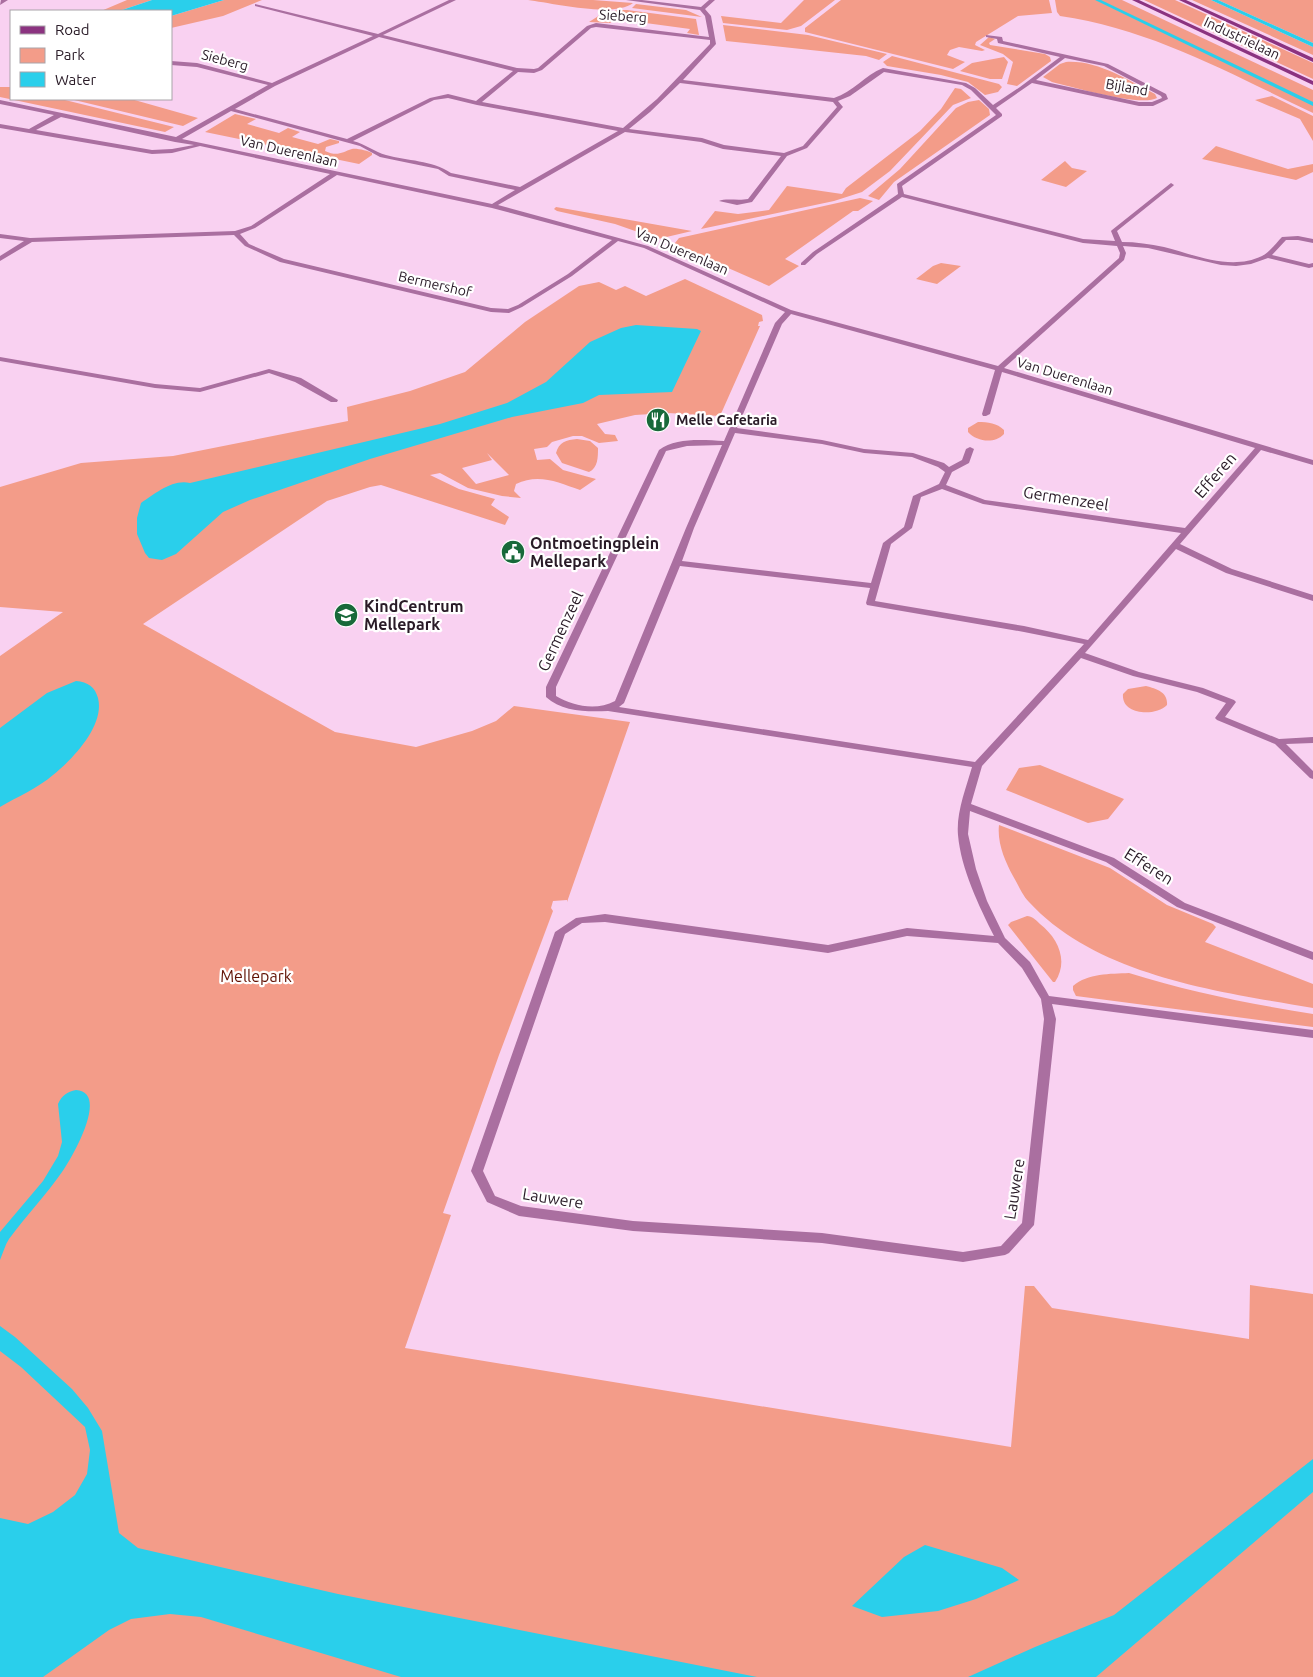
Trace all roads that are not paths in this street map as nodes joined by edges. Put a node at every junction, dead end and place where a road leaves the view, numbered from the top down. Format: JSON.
{"nodes":[{"id":1,"x":6,"y":0,"type":"edge"},
{"id":2,"x":453,"y":0,"type":"edge"},
{"id":3,"x":629,"y":0,"type":"edge"},
{"id":4,"x":712,"y":0,"type":"edge"},
{"id":5,"x":1135,"y":0,"type":"edge"},
{"id":6,"x":1182,"y":0,"type":"edge"},
{"id":7,"x":0,"y":3,"type":"edge"},
{"id":8,"x":257,"y":5,"type":"dead end"},
{"id":9,"x":702,"y":9,"type":"junction"},
{"id":10,"x":379,"y":35,"type":"junction"},
{"id":11,"x":988,"y":36,"type":"dead end"},
{"id":12,"x":713,"y":39,"type":"junction"},
{"id":13,"x":1064,"y":56,"type":"junction"},
{"id":14,"x":1313,"y":60,"type":"edge"},
{"id":15,"x":172,"y":63,"type":"edge"},
{"id":16,"x":518,"y":70,"type":"junction"},
{"id":17,"x":1032,"y":80,"type":"junction"},
{"id":18,"x":679,"y":81,"type":"junction"},
{"id":19,"x":1313,"y":83,"type":"edge"},
{"id":20,"x":272,"y":86,"type":"junction"},
{"id":21,"x":835,"y":100,"type":"junction"},
{"id":22,"x":0,"y":102,"type":"edge"},
{"id":23,"x":477,"y":104,"type":"junction"},
{"id":24,"x":993,"y":107,"type":"junction"},
{"id":25,"x":229,"y":109,"type":"junction"},
{"id":26,"x":59,"y":116,"type":"junction"},
{"id":27,"x":0,"y":126,"type":"edge"},
{"id":28,"x":625,"y":130,"type":"junction"},
{"id":29,"x":29,"y":132,"type":"junction"},
{"id":30,"x":175,"y":140,"type":"junction"},
{"id":31,"x":348,"y":141,"type":"junction"},
{"id":32,"x":203,"y":144,"type":"junction"},
{"id":33,"x":785,"y":155,"type":"junction"},
{"id":34,"x":334,"y":174,"type":"junction"},
{"id":35,"x":1171,"y":185,"type":"dead end"},
{"id":36,"x":520,"y":189,"type":"junction"},
{"id":37,"x":901,"y":195,"type":"junction"},
{"id":38,"x":722,"y":201,"type":"dead end"},
{"id":39,"x":493,"y":206,"type":"junction"},
{"id":40,"x":236,"y":233,"type":"junction"},
{"id":41,"x":0,"y":236,"type":"edge"},
{"id":42,"x":618,"y":239,"type":"junction"},
{"id":43,"x":30,"y":240,"type":"junction"},
{"id":44,"x":1313,"y":242,"type":"edge"},
{"id":45,"x":1118,"y":245,"type":"junction"},
{"id":46,"x":1267,"y":256,"type":"junction"},
{"id":47,"x":0,"y":259,"type":"edge"},
{"id":48,"x":804,"y":264,"type":"dead end"},
{"id":49,"x":1313,"y":265,"type":"edge"},
{"id":50,"x":789,"y":311,"type":"junction"},
{"id":51,"x":0,"y":359,"type":"edge"},
{"id":52,"x":999,"y":369,"type":"junction"},
{"id":53,"x":334,"y":400,"type":"dead end"},
{"id":54,"x":986,"y":414,"type":"dead end"},
{"id":55,"x":733,"y":430,"type":"junction"},
{"id":56,"x":728,"y":443,"type":"junction"},
{"id":57,"x":1259,"y":448,"type":"junction"},
{"id":58,"x":970,"y":449,"type":"dead end"},
{"id":59,"x":1313,"y":463,"type":"edge"},
{"id":60,"x":950,"y":471,"type":"junction"},
{"id":61,"x":942,"y":486,"type":"junction"},
{"id":62,"x":1188,"y":531,"type":"junction"},
{"id":63,"x":1175,"y":545,"type":"junction"},
{"id":64,"x":678,"y":563,"type":"junction"},
{"id":65,"x":874,"y":586,"type":"junction"},
{"id":66,"x":1313,"y":598,"type":"edge"},
{"id":67,"x":1090,"y":643,"type":"junction"},
{"id":68,"x":1079,"y":654,"type":"junction"},
{"id":69,"x":608,"y":708,"type":"junction"},
{"id":70,"x":1313,"y":740,"type":"edge"},
{"id":71,"x":1278,"y":742,"type":"junction"},
{"id":72,"x":977,"y":765,"type":"junction"},
{"id":73,"x":1313,"y":776,"type":"edge"},
{"id":74,"x":966,"y":806,"type":"junction"},
{"id":75,"x":1001,"y":940,"type":"junction"},
{"id":76,"x":1313,"y":956,"type":"edge"},
{"id":77,"x":1046,"y":999,"type":"junction"},
{"id":78,"x":1313,"y":1034,"type":"edge"}],
"edges":[{"from":1,"to":7,"type":"street"},
{"from":2,"to":10,"type":"street","name":"Sieberg"},
{"from":3,"to":9,"type":"street"},
{"from":4,"to":9,"type":"street"},
{"from":5,"to":19,"type":"main road","name":"Industrielaan"},
{"from":6,"to":14,"type":"main road","name":"Industrielaan"},
{"from":8,"to":10,"type":"street","name":"Sieberg"},
{"from":9,"to":12,"type":"street"},
{"from":10,"to":16,"type":"street","name":"Sieberg"},
{"from":10,"to":20,"type":"street","name":"Sieberg"},
{"from":11,"to":13,"type":"street","name":"Bijland"},
{"from":12,"to":16,"type":"street","name":"Sieberg"},
{"from":12,"to":18,"type":"street"},
{"from":13,"to":17,"type":"street"},
{"from":13,"to":17,"type":"street","name":"Bijland"},
{"from":15,"to":20,"type":"street","name":"Sieberg"},
{"from":16,"to":23,"type":"street"},
{"from":17,"to":24,"type":"street"},
{"from":18,"to":21,"type":"street"},
{"from":18,"to":28,"type":"street"},
{"from":20,"to":25,"type":"street","name":"Sieberg"},
{"from":21,"to":24,"type":"street"},
{"from":21,"to":33,"type":"street"},
{"from":22,"to":26,"type":"street","name":"Van Duerenlaan"},
{"from":23,"to":28,"type":"street"},
{"from":23,"to":31,"type":"street"},
{"from":24,"to":37,"type":"street"},
{"from":25,"to":30,"type":"street","name":"Sieberg"},
{"from":25,"to":31,"type":"street"},
{"from":26,"to":29,"type":"street"},
{"from":26,"to":30,"type":"street","name":"Van Duerenlaan"},
{"from":27,"to":29,"type":"street"},
{"from":28,"to":33,"type":"street"},
{"from":28,"to":36,"type":"street"},
{"from":29,"to":32,"type":"street"},
{"from":30,"to":32,"type":"street","name":"Van Duerenlaan"},
{"from":31,"to":36,"type":"street"},
{"from":32,"to":34,"type":"street","name":"Van Duerenlaan"},
{"from":33,"to":38,"type":"street"},
{"from":34,"to":39,"type":"street","name":"Van Duerenlaan"},
{"from":34,"to":40,"type":"street"},
{"from":35,"to":45,"type":"street"},
{"from":36,"to":39,"type":"street"},
{"from":37,"to":45,"type":"street"},
{"from":37,"to":48,"type":"street"},
{"from":39,"to":42,"type":"street","name":"Van Duerenlaan"},
{"from":40,"to":42,"type":"street","name":"Bermershof"},
{"from":40,"to":43,"type":"street"},
{"from":41,"to":43,"type":"street"},
{"from":42,"to":50,"type":"street","name":"Van Duerenlaan"},
{"from":43,"to":47,"type":"street"},
{"from":44,"to":46,"type":"street"},
{"from":45,"to":46,"type":"street"},
{"from":45,"to":52,"type":"street"},
{"from":46,"to":49,"type":"street"},
{"from":50,"to":52,"type":"street","name":"Van Duerenlaan"},
{"from":50,"to":55,"type":"street"},
{"from":51,"to":53,"type":"street"},
{"from":52,"to":54,"type":"street"},
{"from":52,"to":57,"type":"street","name":"Van Duerenlaan"},
{"from":55,"to":56,"type":"street"},
{"from":55,"to":60,"type":"street"},
{"from":56,"to":64,"type":"street"},
{"from":56,"to":69,"type":"street","name":"Germenzeel"},
{"from":57,"to":59,"type":"street","name":"Van Duerenlaan"},
{"from":57,"to":62,"type":"street","name":"Efferen"},
{"from":58,"to":60,"type":"street"},
{"from":60,"to":61,"type":"street"},
{"from":61,"to":62,"type":"street","name":"Germenzeel"},
{"from":61,"to":65,"type":"street"},
{"from":62,"to":63,"type":"street","name":"Efferen"},
{"from":63,"to":66,"type":"street"},
{"from":63,"to":67,"type":"street","name":"Efferen"},
{"from":64,"to":65,"type":"street"},
{"from":64,"to":69,"type":"street"},
{"from":65,"to":67,"type":"street"},
{"from":67,"to":68,"type":"street","name":"Efferen"},
{"from":68,"to":71,"type":"street"},
{"from":68,"to":72,"type":"street","name":"Efferen"},
{"from":69,"to":72,"type":"street","name":"Germenzeel"},
{"from":70,"to":71,"type":"street"},
{"from":71,"to":73,"type":"street"},
{"from":72,"to":74,"type":"street","name":"Lauwere"},
{"from":74,"to":75,"type":"street","name":"Lauwere"},
{"from":74,"to":76,"type":"street","name":"Efferen"},
{"from":75,"to":77,"type":"street","name":"Lauwere"},
{"from":75,"to":77,"type":"street","name":"Lauwere"},
{"from":77,"to":78,"type":"street"}]}
